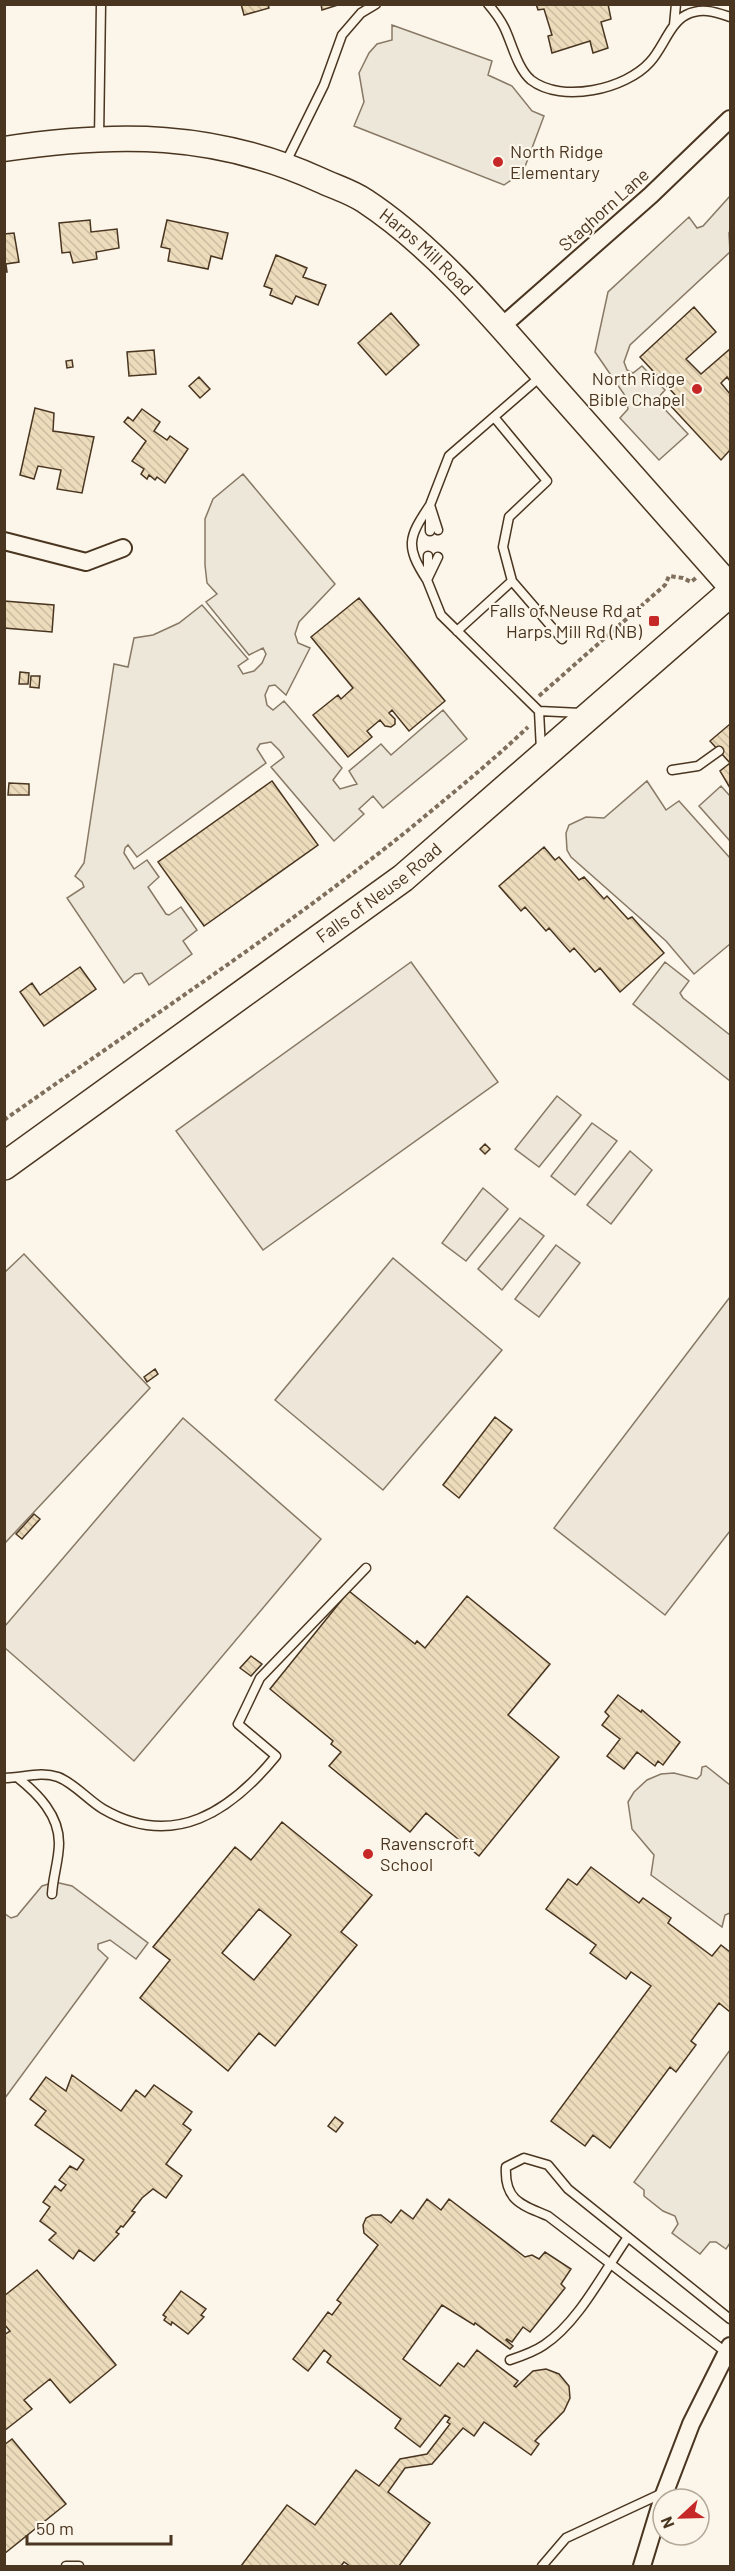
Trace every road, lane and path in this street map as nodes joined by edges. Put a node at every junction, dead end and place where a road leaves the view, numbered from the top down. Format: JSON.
{"nodes":[{"id":1,"x":101,"y":4,"type":"edge"},
{"id":2,"x":376,"y":4,"type":"edge"},
{"id":3,"x":488,"y":4,"type":"edge"},
{"id":4,"x":676,"y":4,"type":"edge"},
{"id":5,"x":706,"y":7,"type":"edge"},
{"id":6,"x":730,"y":17,"type":"edge"},
{"id":7,"x":674,"y":26,"type":"junction"},
{"id":8,"x":730,"y":119,"type":"edge"},
{"id":9,"x":99,"y":139,"type":"junction"},
{"id":10,"x":4,"y":149,"type":"edge"},
{"id":11,"x":285,"y":164,"type":"junction"},
{"id":12,"x":501,"y":327,"type":"junction"},
{"id":13,"x":543,"y":374,"type":"junction"},
{"id":14,"x":494,"y":417,"type":"junction"},
{"id":15,"x":430,"y":505,"type":"junction"},
{"id":16,"x":434,"y":531,"type":"dead end"},
{"id":17,"x":4,"y":541,"type":"edge"},
{"id":18,"x":123,"y":548,"type":"dead end"},
{"id":19,"x":433,"y":557,"type":"dead end"},
{"id":20,"x":428,"y":580,"type":"junction"},
{"id":21,"x":512,"y":581,"type":"junction"},
{"id":22,"x":690,"y":582,"type":"dead end"},
{"id":23,"x":730,"y":586,"type":"edge"},
{"id":24,"x":730,"y":593,"type":"edge"},
{"id":25,"x":457,"y":631,"type":"junction"},
{"id":26,"x":562,"y":639,"type":"dead end"},
{"id":27,"x":542,"y":694,"type":"dead end"},
{"id":28,"x":539,"y":711,"type":"junction"},
{"id":29,"x":593,"y":713,"type":"junction"},
{"id":30,"x":523,"y":732,"type":"dead end"},
{"id":31,"x":719,"y":751,"type":"dead end"},
{"id":32,"x":541,"y":758,"type":"junction"},
{"id":33,"x":672,"y":770,"type":"dead end"},
{"id":34,"x":4,"y":1120,"type":"edge"},
{"id":35,"x":4,"y":1166,"type":"edge"},
{"id":36,"x":366,"y":1568,"type":"dead end"},
{"id":37,"x":4,"y":1778,"type":"edge"},
{"id":38,"x":18,"y":1778,"type":"junction"},
{"id":39,"x":52,"y":1894,"type":"dead end"},
{"id":40,"x":628,"y":2237,"type":"junction"},
{"id":41,"x":610,"y":2263,"type":"junction"},
{"id":42,"x":730,"y":2319,"type":"edge"},
{"id":43,"x":729,"y":2350,"type":"edge"},
{"id":44,"x":510,"y":2360,"type":"dead end"},
{"id":45,"x":667,"y":2487,"type":"edge"},
{"id":46,"x":651,"y":2499,"type":"edge"},
{"id":47,"x":651,"y":2537,"type":"edge"},
{"id":48,"x":66,"y":2566,"type":"edge"},
{"id":49,"x":79,"y":2566,"type":"edge"},
{"id":50,"x":542,"y":2566,"type":"edge"},
{"id":51,"x":642,"y":2566,"type":"edge"}],
"edges":[{"from":1,"to":9,"type":"lane"},
{"from":2,"to":11,"type":"lane"},
{"from":3,"to":7,"type":"lane"},
{"from":4,"to":7,"type":"lane"},
{"from":5,"to":6,"type":"lane"},
{"from":5,"to":7,"type":"lane"},
{"from":8,"to":12,"type":"street","name":"Staghorn Lane"},
{"from":9,"to":10,"type":"street","name":"Harps Mill Road"},
{"from":9,"to":11,"type":"street","name":"Harps Mill Road"},
{"from":11,"to":12,"type":"street","name":"Harps Mill Road"},
{"from":12,"to":13,"type":"street","name":"Harps Mill Road"},
{"from":13,"to":14,"type":"lane"},
{"from":13,"to":23,"type":"street","name":"Harps Mill Road"},
{"from":14,"to":15,"type":"lane"},
{"from":14,"to":21,"type":"lane"},
{"from":15,"to":16,"type":"lane"},
{"from":15,"to":20,"type":"lane"},
{"from":17,"to":18,"type":"street"},
{"from":19,"to":20,"type":"lane"},
{"from":20,"to":25,"type":"lane"},
{"from":21,"to":25,"type":"lane"},
{"from":21,"to":26,"type":"lane"},
{"from":22,"to":27,"type":"path"},
{"from":24,"to":29,"type":"main road","name":"Falls of Neuse Road"},
{"from":25,"to":28,"type":"lane"},
{"from":28,"to":29,"type":"lane"},
{"from":28,"to":32,"type":"lane"},
{"from":29,"to":32,"type":"main road","name":"Falls of Neuse Road"},
{"from":30,"to":34,"type":"path"},
{"from":31,"to":33,"type":"lane"},
{"from":32,"to":35,"type":"main road","name":"Falls of Neuse Road"},
{"from":36,"to":38,"type":"lane"},
{"from":37,"to":38,"type":"lane"},
{"from":38,"to":39,"type":"lane"},
{"from":40,"to":41,"type":"lane"},
{"from":40,"to":41,"type":"lane"},
{"from":40,"to":42,"type":"lane"},
{"from":41,"to":43,"type":"lane"},
{"from":41,"to":44,"type":"lane"},
{"from":43,"to":45,"type":"street"},
{"from":46,"to":50,"type":"lane"},
{"from":47,"to":51,"type":"street"},
{"from":48,"to":49,"type":"lane"}]}
